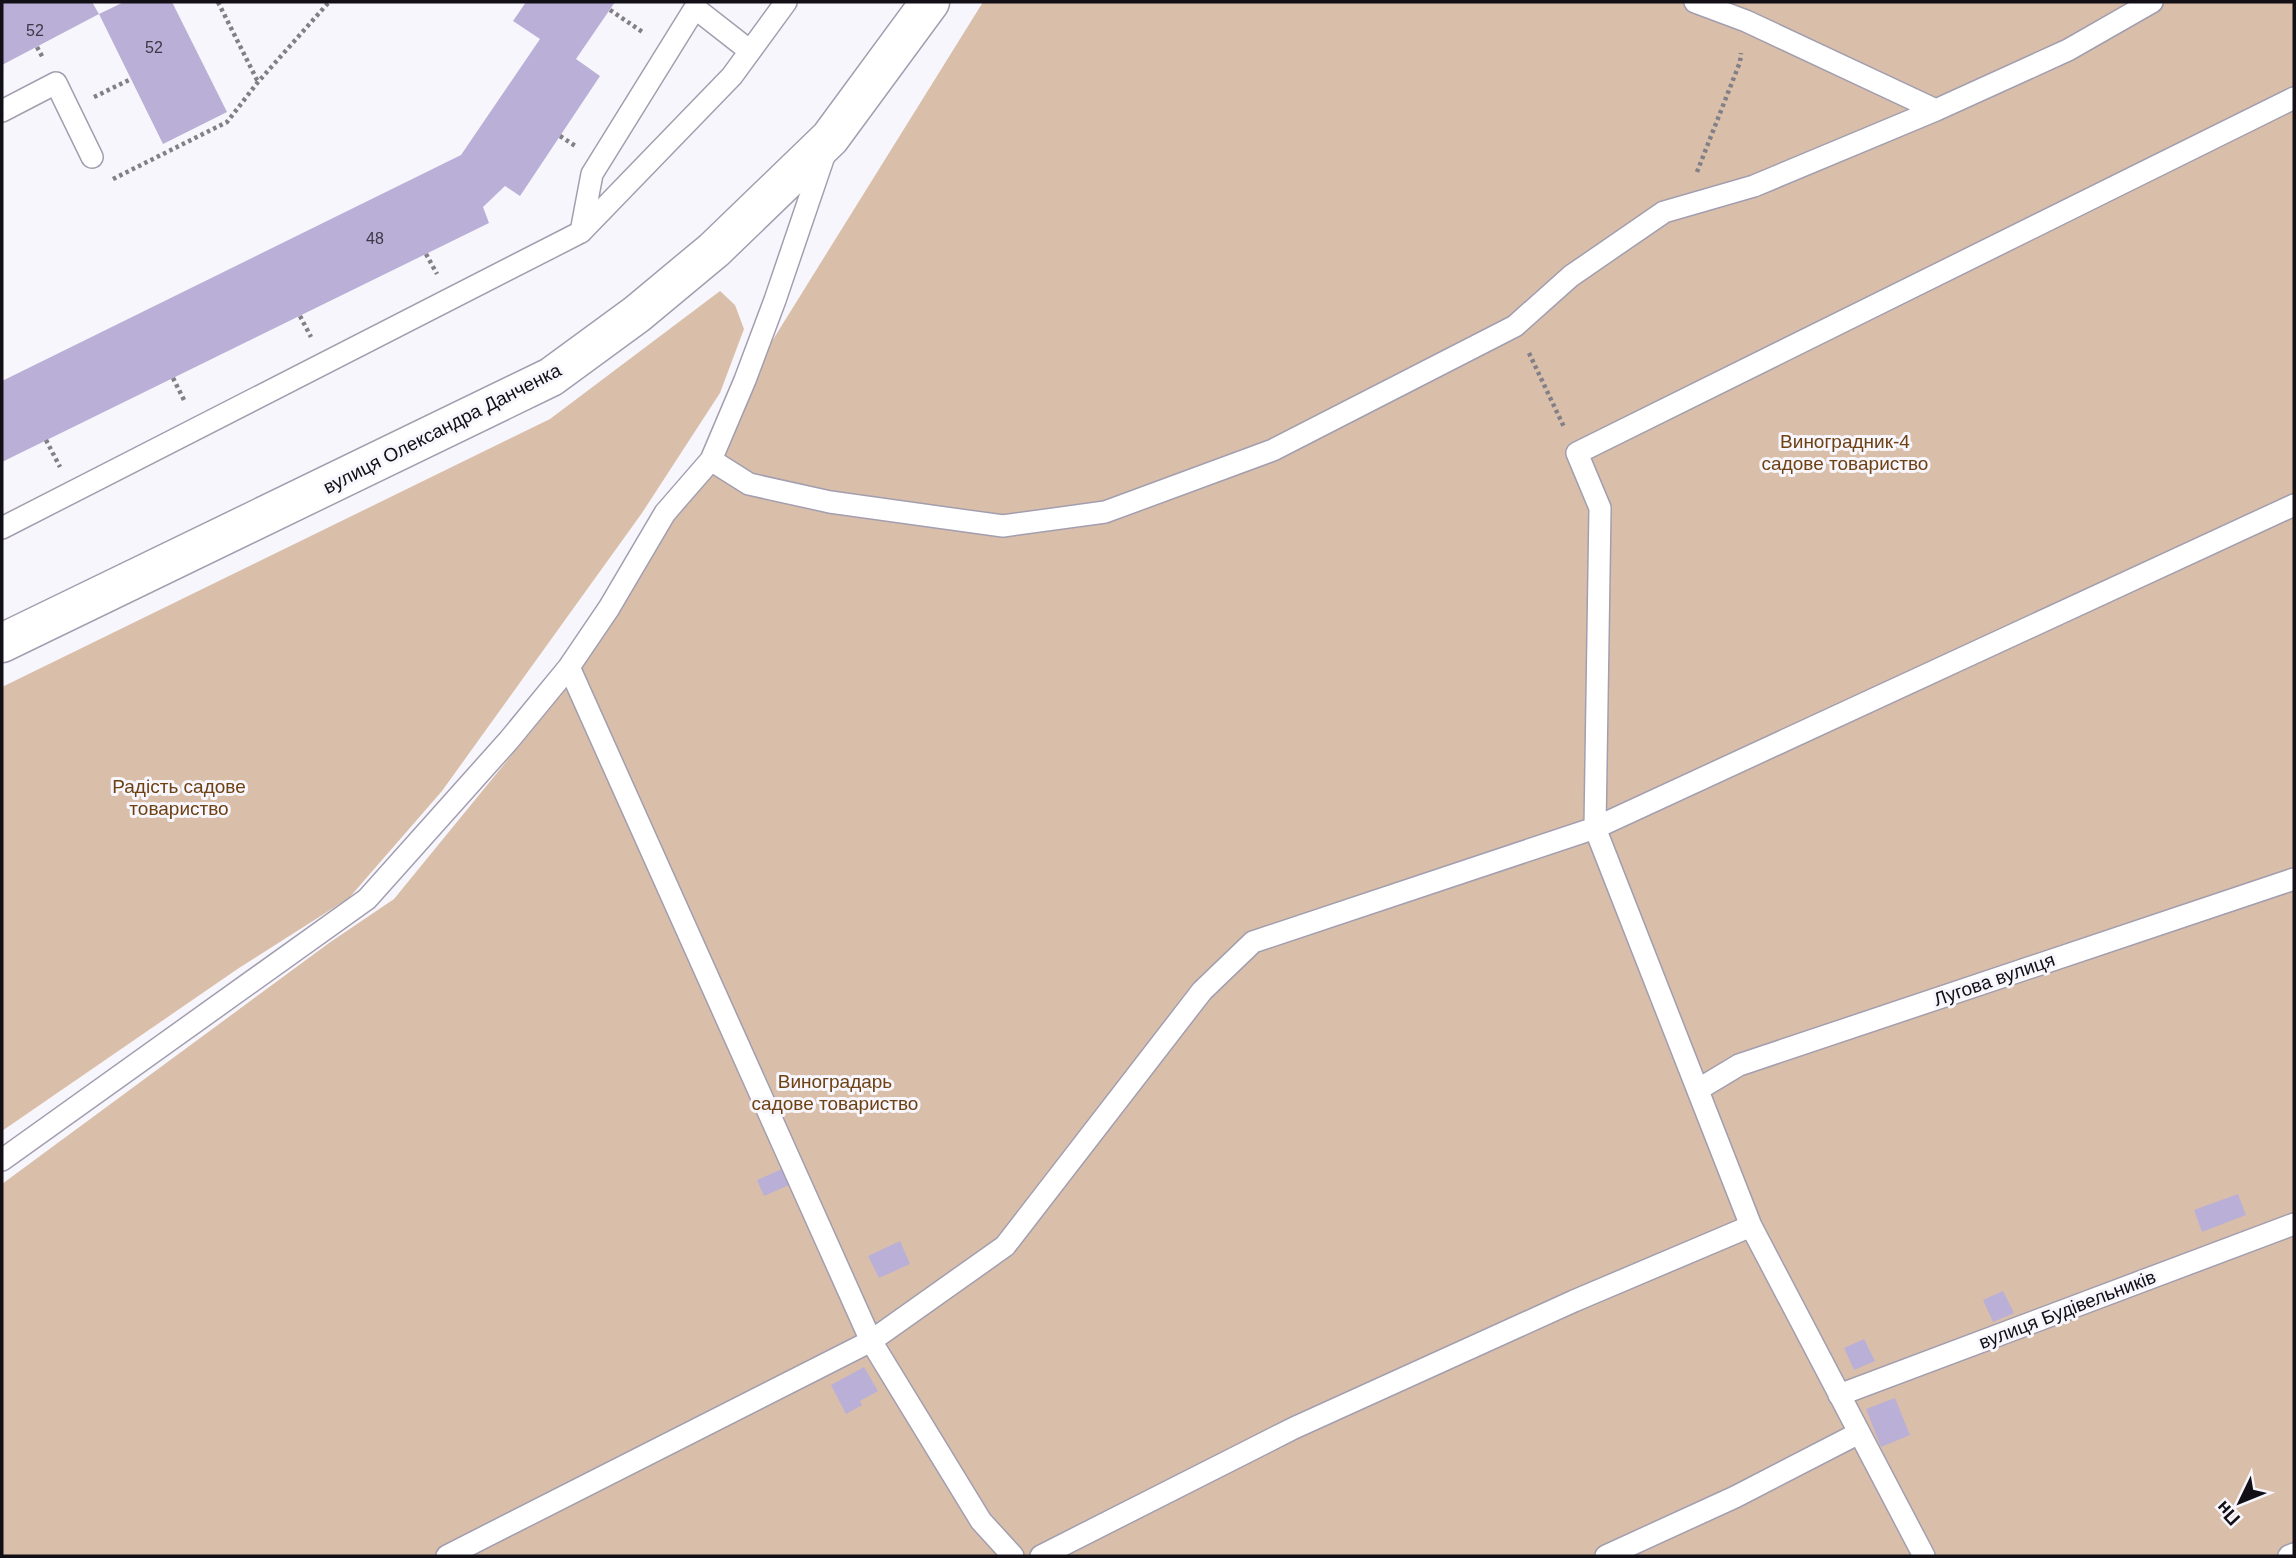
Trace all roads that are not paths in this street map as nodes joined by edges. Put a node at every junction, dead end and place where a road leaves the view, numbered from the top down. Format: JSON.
{"nodes":[{"id":1,"x":786,"y":2,"type":"edge"},
{"id":2,"x":930,"y":2,"type":"edge"},
{"id":3,"x":1696,"y":2,"type":"edge"},
{"id":4,"x":2152,"y":2,"type":"edge"},
{"id":5,"x":750,"y":51,"type":"junction"},
{"id":6,"x":2294,"y":98,"type":"edge"},
{"id":7,"x":1936,"y":110,"type":"junction"},
{"id":8,"x":2,"y":111,"type":"edge"},
{"id":9,"x":830,"y":138,"type":"junction"},
{"id":10,"x":92,"y":157,"type":"road end"},
{"id":11,"x":581,"y":232,"type":"junction"},
{"id":12,"x":711,"y":460,"type":"junction"},
{"id":13,"x":2294,"y":505,"type":"edge"},
{"id":14,"x":2,"y":528,"type":"edge"},
{"id":15,"x":2,"y":643,"type":"edge"},
{"id":16,"x":569,"y":667,"type":"junction"},
{"id":17,"x":1595,"y":828,"type":"junction"},
{"id":18,"x":2294,"y":879,"type":"edge"},
{"id":19,"x":1699,"y":1088,"type":"junction"},
{"id":20,"x":2,"y":1160,"type":"edge"},
{"id":21,"x":2294,"y":1224,"type":"edge"},
{"id":22,"x":1751,"y":1226,"type":"junction"},
{"id":23,"x":871,"y":1341,"type":"junction"},
{"id":24,"x":1839,"y":1395,"type":"junction"},
{"id":25,"x":1859,"y":1433,"type":"junction"},
{"id":26,"x":447,"y":1556,"type":"edge"},
{"id":27,"x":1013,"y":1556,"type":"edge"},
{"id":28,"x":1041,"y":1556,"type":"edge"},
{"id":29,"x":1606,"y":1556,"type":"edge"},
{"id":30,"x":1924,"y":1556,"type":"edge"}],
"edges":[{"from":1,"to":5,"type":"lane"},
{"from":2,"to":9,"type":"street","name":"вулиця Олександра Данченка"},
{"from":3,"to":7,"type":"lane"},
{"from":4,"to":7,"type":"lane"},
{"from":5,"to":11,"type":"lane"},
{"from":5,"to":11,"type":"lane"},
{"from":6,"to":17,"type":"lane"},
{"from":7,"to":12,"type":"lane"},
{"from":8,"to":10,"type":"lane"},
{"from":9,"to":12,"type":"lane"},
{"from":9,"to":15,"type":"street","name":"вулиця Олександра Данченка"},
{"from":11,"to":14,"type":"lane"},
{"from":12,"to":16,"type":"lane"},
{"from":13,"to":17,"type":"lane"},
{"from":16,"to":20,"type":"lane"},
{"from":16,"to":23,"type":"lane"},
{"from":17,"to":19,"type":"lane"},
{"from":17,"to":23,"type":"lane"},
{"from":18,"to":19,"type":"lane","name":"Лугова вулиця"},
{"from":19,"to":22,"type":"lane"},
{"from":21,"to":24,"type":"lane","name":"вулиця Будівельників"},
{"from":22,"to":24,"type":"lane"},
{"from":22,"to":28,"type":"lane"},
{"from":23,"to":26,"type":"lane"},
{"from":23,"to":27,"type":"lane"},
{"from":24,"to":25,"type":"lane"},
{"from":25,"to":29,"type":"lane"},
{"from":25,"to":30,"type":"lane"}]}
